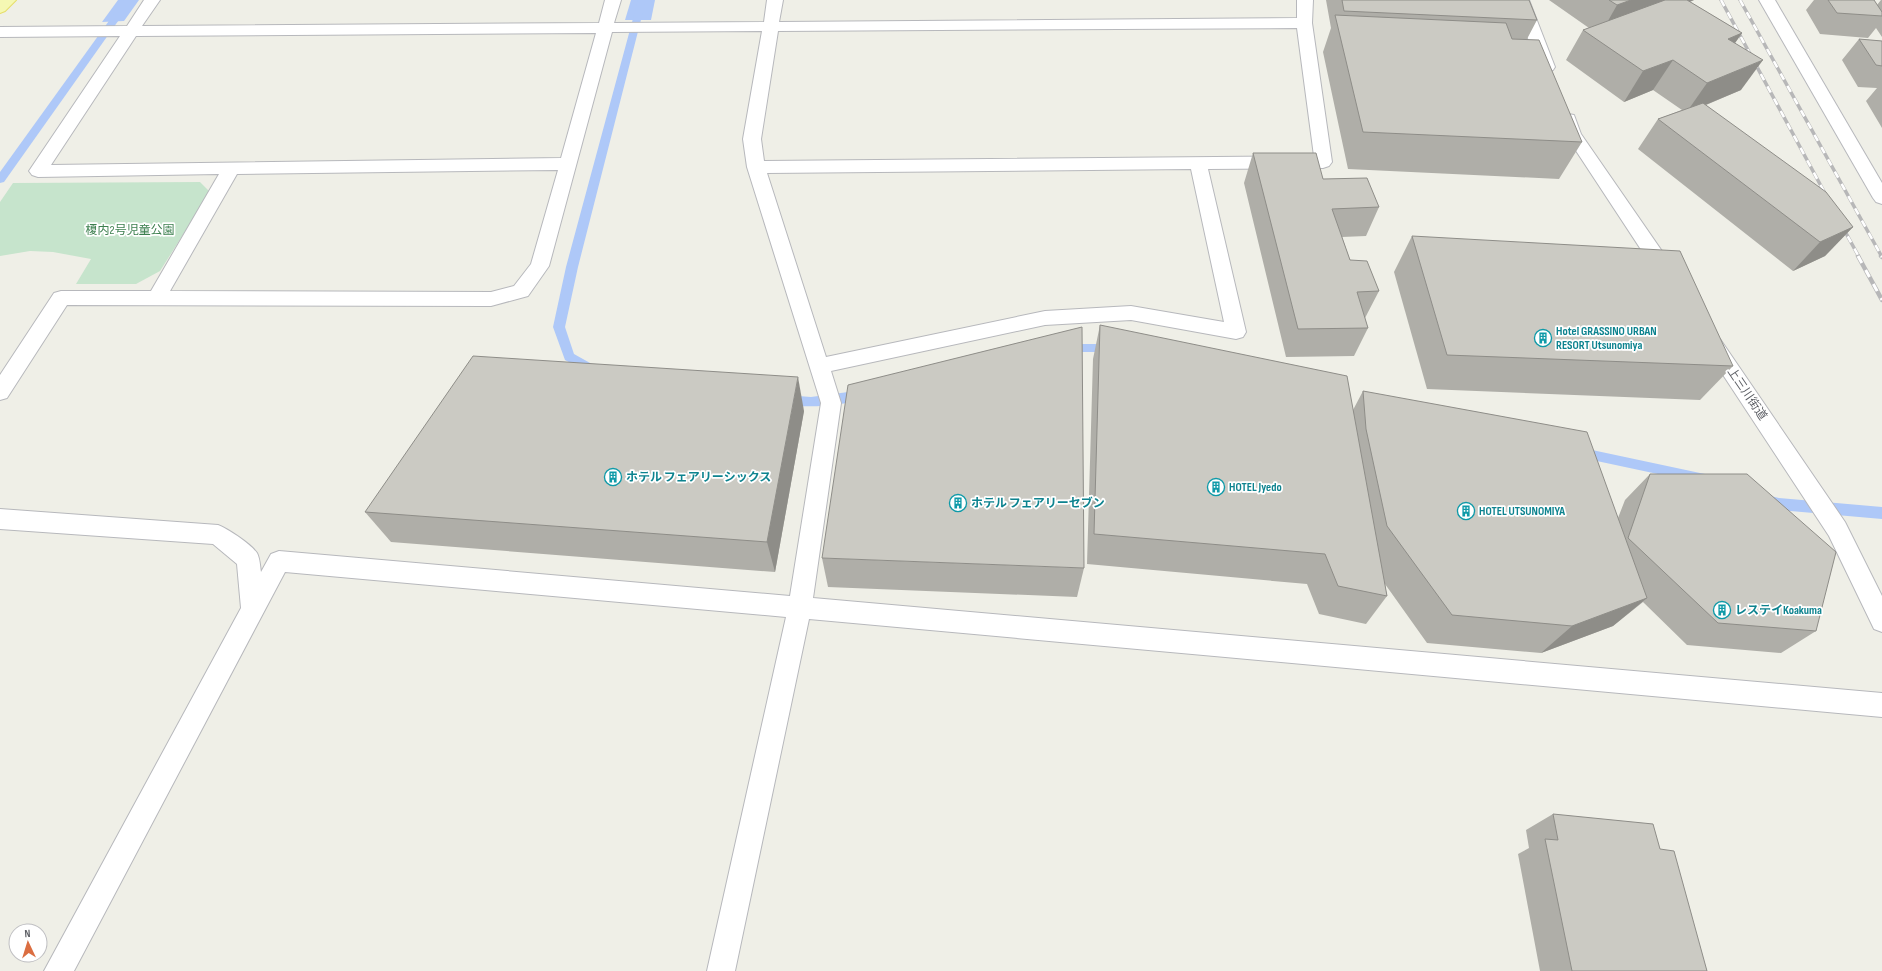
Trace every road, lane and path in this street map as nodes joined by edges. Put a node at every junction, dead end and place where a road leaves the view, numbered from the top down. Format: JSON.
{"nodes":[{"id":1,"x":8,"y":0,"type":"edge"},
{"id":2,"x":152,"y":0,"type":"edge"},
{"id":3,"x":613,"y":0,"type":"edge"},
{"id":4,"x":775,"y":0,"type":"edge"},
{"id":5,"x":1305,"y":0,"type":"edge"},
{"id":6,"x":1521,"y":0,"type":"edge"},
{"id":7,"x":1767,"y":0,"type":"edge"},
{"id":8,"x":0,"y":8,"type":"edge"},
{"id":9,"x":1304,"y":23,"type":"junction"},
{"id":10,"x":772,"y":27,"type":"junction"},
{"id":11,"x":605,"y":28,"type":"junction"},
{"id":12,"x":132,"y":31,"type":"junction"},
{"id":13,"x":0,"y":32,"type":"edge"},
{"id":14,"x":1553,"y":82,"type":"edge"},
{"id":15,"x":1562,"y":104,"type":"edge"},
{"id":16,"x":1198,"y":163,"type":"junction"},
{"id":17,"x":568,"y":164,"type":"junction"},
{"id":18,"x":756,"y":167,"type":"junction"},
{"id":19,"x":231,"y":168,"type":"junction"},
{"id":20,"x":1882,"y":198,"type":"edge"},
{"id":21,"x":1679,"y":292,"type":"edge"},
{"id":22,"x":157,"y":298,"type":"junction"},
{"id":23,"x":1705,"y":331,"type":"edge"},
{"id":24,"x":819,"y":366,"type":"junction"},
{"id":25,"x":0,"y":392,"type":"edge"},
{"id":26,"x":0,"y":519,"type":"edge"},
{"id":27,"x":800,"y":608,"type":"junction"},
{"id":28,"x":253,"y":609,"type":"junction"},
{"id":29,"x":1882,"y":620,"type":"edge"},
{"id":30,"x":1882,"y":705,"type":"edge"},
{"id":31,"x":58,"y":971,"type":"edge"},
{"id":32,"x":721,"y":971,"type":"edge"}],
"edges":[{"from":1,"to":8,"type":"main road"},
{"from":2,"to":12,"type":"street"},
{"from":3,"to":11,"type":"street"},
{"from":4,"to":10,"type":"street"},
{"from":5,"to":9,"type":"street"},
{"from":6,"to":14,"type":"street"},
{"from":7,"to":20,"type":"street"},
{"from":9,"to":10,"type":"street"},
{"from":9,"to":16,"type":"street"},
{"from":10,"to":11,"type":"street"},
{"from":10,"to":18,"type":"street"},
{"from":11,"to":12,"type":"street"},
{"from":11,"to":17,"type":"street"},
{"from":12,"to":13,"type":"street"},
{"from":12,"to":19,"type":"street"},
{"from":15,"to":21,"type":"street"},
{"from":16,"to":18,"type":"street"},
{"from":16,"to":24,"type":"street"},
{"from":17,"to":19,"type":"street"},
{"from":17,"to":22,"type":"street"},
{"from":18,"to":24,"type":"street"},
{"from":19,"to":22,"type":"street"},
{"from":22,"to":25,"type":"street"},
{"from":23,"to":29,"type":"street","name":"上三川街道"},
{"from":24,"to":27,"type":"street"},
{"from":26,"to":28,"type":"street"},
{"from":27,"to":28,"type":"street"},
{"from":27,"to":30,"type":"street"},
{"from":27,"to":32,"type":"street"},
{"from":28,"to":31,"type":"street"}]}
